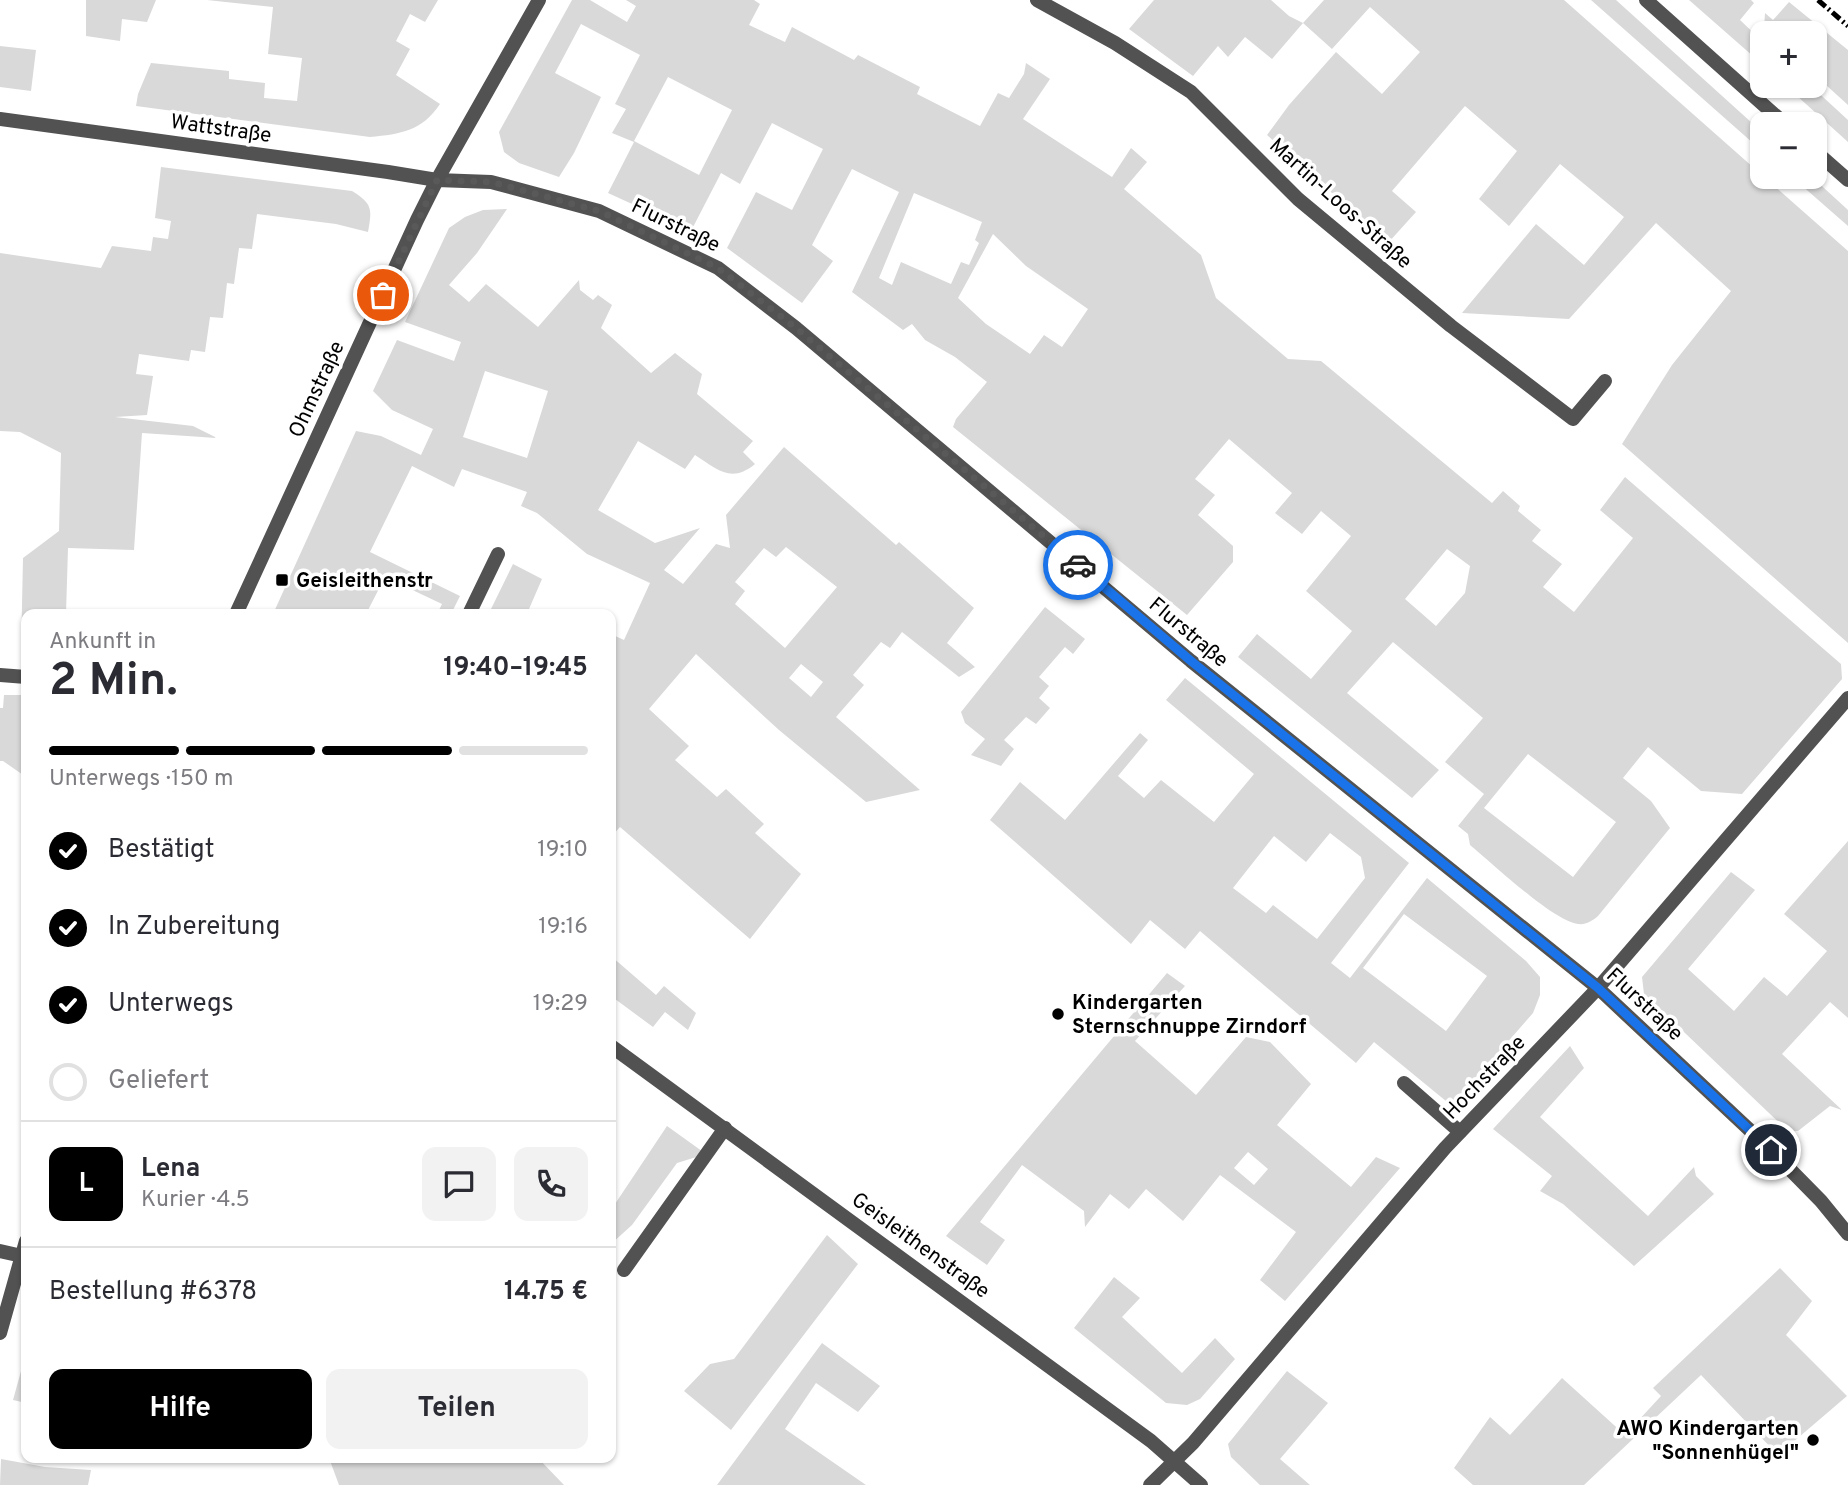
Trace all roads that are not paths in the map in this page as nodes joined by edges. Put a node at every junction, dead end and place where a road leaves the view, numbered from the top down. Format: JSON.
{"nodes":[{"id":1,"x":539,"y":0,"type":"edge"},
{"id":2,"x":1037,"y":0,"type":"edge"},
{"id":3,"x":1646,"y":0,"type":"edge"},
{"id":4,"x":1772,"y":112,"type":"edge"},
{"id":5,"x":0,"y":119,"type":"edge"},
{"id":6,"x":1827,"y":162,"type":"edge"},
{"id":7,"x":437,"y":180,"type":"junction"},
{"id":8,"x":1848,"y":180,"type":"edge"},
{"id":9,"x":1605,"y":381,"type":"dead end"},
{"id":10,"x":498,"y":554,"type":"dead end"},
{"id":11,"x":238,"y":609,"type":"edge"},
{"id":12,"x":471,"y":609,"type":"edge"},
{"id":13,"x":0,"y":675,"type":"edge"},
{"id":14,"x":21,"y":677,"type":"edge"},
{"id":15,"x":1848,"y":698,"type":"edge"},
{"id":16,"x":1598,"y":988,"type":"junction"},
{"id":17,"x":616,"y":1050,"type":"edge"},
{"id":18,"x":1404,"y":1083,"type":"dead end"},
{"id":19,"x":725,"y":1128,"type":"junction"},
{"id":20,"x":1460,"y":1132,"type":"junction"},
{"id":21,"x":1848,"y":1234,"type":"edge"},
{"id":22,"x":21,"y":1248,"type":"edge"},
{"id":23,"x":0,"y":1251,"type":"edge"},
{"id":24,"x":21,"y":1259,"type":"edge"},
{"id":25,"x":624,"y":1270,"type":"dead end"},
{"id":26,"x":0,"y":1334,"type":"edge"},
{"id":27,"x":1175,"y":1462,"type":"junction"},
{"id":28,"x":1150,"y":1485,"type":"edge"},
{"id":29,"x":1201,"y":1485,"type":"edge"}],
"edges":[{"from":1,"to":7,"type":"street","name":"Ohmstraße"},
{"from":2,"to":9,"type":"street","name":"Martin-Loos-Straße"},
{"from":3,"to":4,"type":"street"},
{"from":5,"to":7,"type":"street","name":"Wattstraße"},
{"from":6,"to":8,"type":"street"},
{"from":7,"to":11,"type":"street","name":"Ohmstraße"},
{"from":7,"to":16,"type":"street","name":"Flurstraße"},
{"from":10,"to":12,"type":"street"},
{"from":13,"to":14,"type":"street"},
{"from":15,"to":16,"type":"street","name":"Hochstraße"},
{"from":16,"to":20,"type":"street","name":"Hochstraße"},
{"from":16,"to":21,"type":"street","name":"Flurstraße"},
{"from":17,"to":19,"type":"street","name":"Geisleithenstraße"},
{"from":18,"to":20,"type":"street"},
{"from":19,"to":25,"type":"street"},
{"from":19,"to":27,"type":"street","name":"Geisleithenstraße"},
{"from":20,"to":27,"type":"street","name":"Hochstraße"},
{"from":22,"to":23,"type":"street"},
{"from":24,"to":26,"type":"street"},
{"from":27,"to":28,"type":"street","name":"Hochstraße"},
{"from":27,"to":29,"type":"street","name":"Geisleithenstraße"}]}
